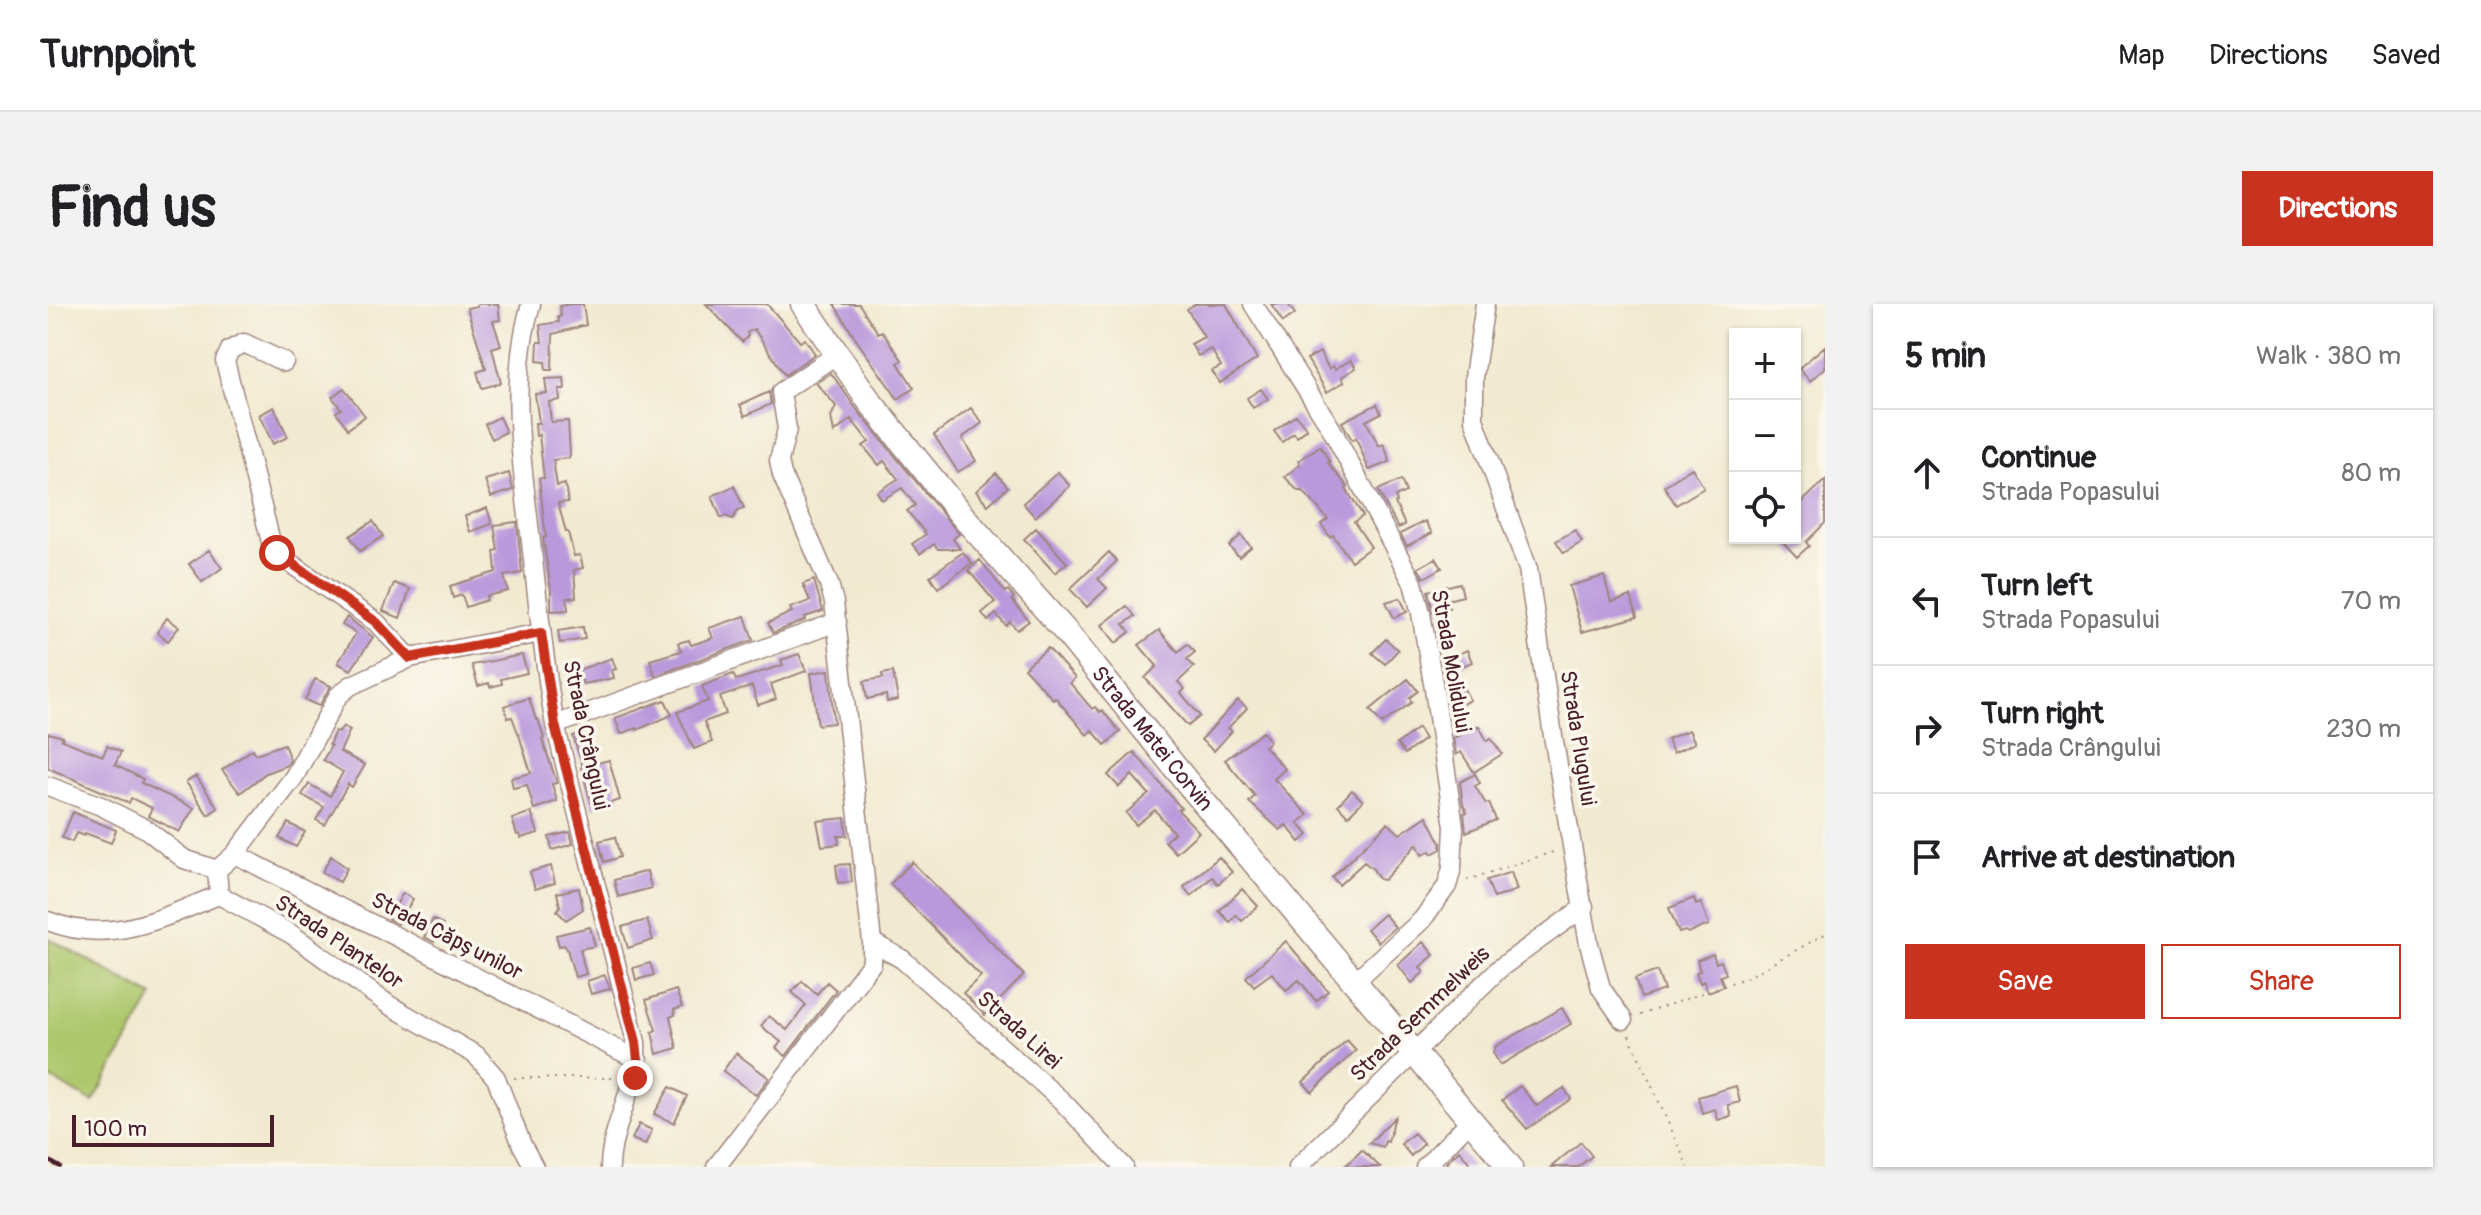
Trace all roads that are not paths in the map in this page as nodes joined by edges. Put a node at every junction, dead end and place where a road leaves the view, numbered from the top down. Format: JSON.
{"nodes":[{"id":1,"x":531,"y":304,"type":"edge"},
{"id":2,"x":803,"y":304,"type":"edge"},
{"id":3,"x":1253,"y":304,"type":"edge"},
{"id":4,"x":1485,"y":304,"type":"edge"},
{"id":5,"x":836,"y":355,"type":"junction"},
{"id":6,"x":284,"y":362,"type":"dead end"},
{"id":7,"x":837,"y":622,"type":"junction"},
{"id":8,"x":541,"y":633,"type":"junction"},
{"id":9,"x":410,"y":658,"type":"junction"},
{"id":10,"x":555,"y":725,"type":"junction"},
{"id":11,"x":48,"y":786,"type":"edge"},
{"id":12,"x":235,"y":854,"type":"junction"},
{"id":13,"x":217,"y":870,"type":"junction"},
{"id":14,"x":219,"y":895,"type":"junction"},
{"id":15,"x":1584,"y":907,"type":"junction"},
{"id":16,"x":48,"y":921,"type":"edge"},
{"id":17,"x":872,"y":942,"type":"junction"},
{"id":18,"x":1355,"y":981,"type":"junction"},
{"id":19,"x":1623,"y":1020,"type":"road end"},
{"id":20,"x":1413,"y":1052,"type":"junction"},
{"id":21,"x":636,"y":1069,"type":"junction"},
{"id":22,"x":1472,"y":1119,"type":"junction"},
{"id":23,"x":611,"y":1166,"type":"edge"},
{"id":24,"x":534,"y":1167,"type":"edge"},
{"id":25,"x":716,"y":1167,"type":"edge"},
{"id":26,"x":1124,"y":1167,"type":"edge"},
{"id":27,"x":1298,"y":1167,"type":"edge"},
{"id":28,"x":1425,"y":1167,"type":"edge"},
{"id":29,"x":1510,"y":1167,"type":"edge"}],
"edges":[{"from":1,"to":8,"type":"street","name":"Strada Crângului"},
{"from":2,"to":5,"type":"main road","name":"Strada Matei Corvin"},
{"from":3,"to":18,"type":"street","name":"Strada Molidului"},
{"from":4,"to":15,"type":"street","name":"Strada Plugului"},
{"from":5,"to":7,"type":"street"},
{"from":5,"to":18,"type":"main road","name":"Strada Matei Corvin"},
{"from":6,"to":9,"type":"street"},
{"from":7,"to":10,"type":"street"},
{"from":7,"to":17,"type":"street"},
{"from":8,"to":9,"type":"street"},
{"from":8,"to":10,"type":"street","name":"Strada Crângului"},
{"from":9,"to":12,"type":"street"},
{"from":10,"to":21,"type":"street","name":"Strada Crângului"},
{"from":11,"to":13,"type":"street"},
{"from":12,"to":13,"type":"street"},
{"from":12,"to":21,"type":"street","name":"Strada Căpșunilor"},
{"from":13,"to":14,"type":"street"},
{"from":14,"to":16,"type":"street"},
{"from":14,"to":24,"type":"street","name":"Strada Plantelor"},
{"from":15,"to":19,"type":"street","name":"Strada Plugului"},
{"from":15,"to":20,"type":"street","name":"Strada Semmelweis"},
{"from":17,"to":25,"type":"street"},
{"from":17,"to":26,"type":"street","name":"Strada Lirei"},
{"from":18,"to":20,"type":"main road","name":"Strada Matei Corvin"},
{"from":20,"to":22,"type":"main road","name":"Strada Matei Corvin"},
{"from":20,"to":27,"type":"street","name":"Strada Semmelweis"},
{"from":21,"to":23,"type":"street"},
{"from":22,"to":28,"type":"street"},
{"from":22,"to":29,"type":"main road","name":"Strada Matei Corvin"}]}
